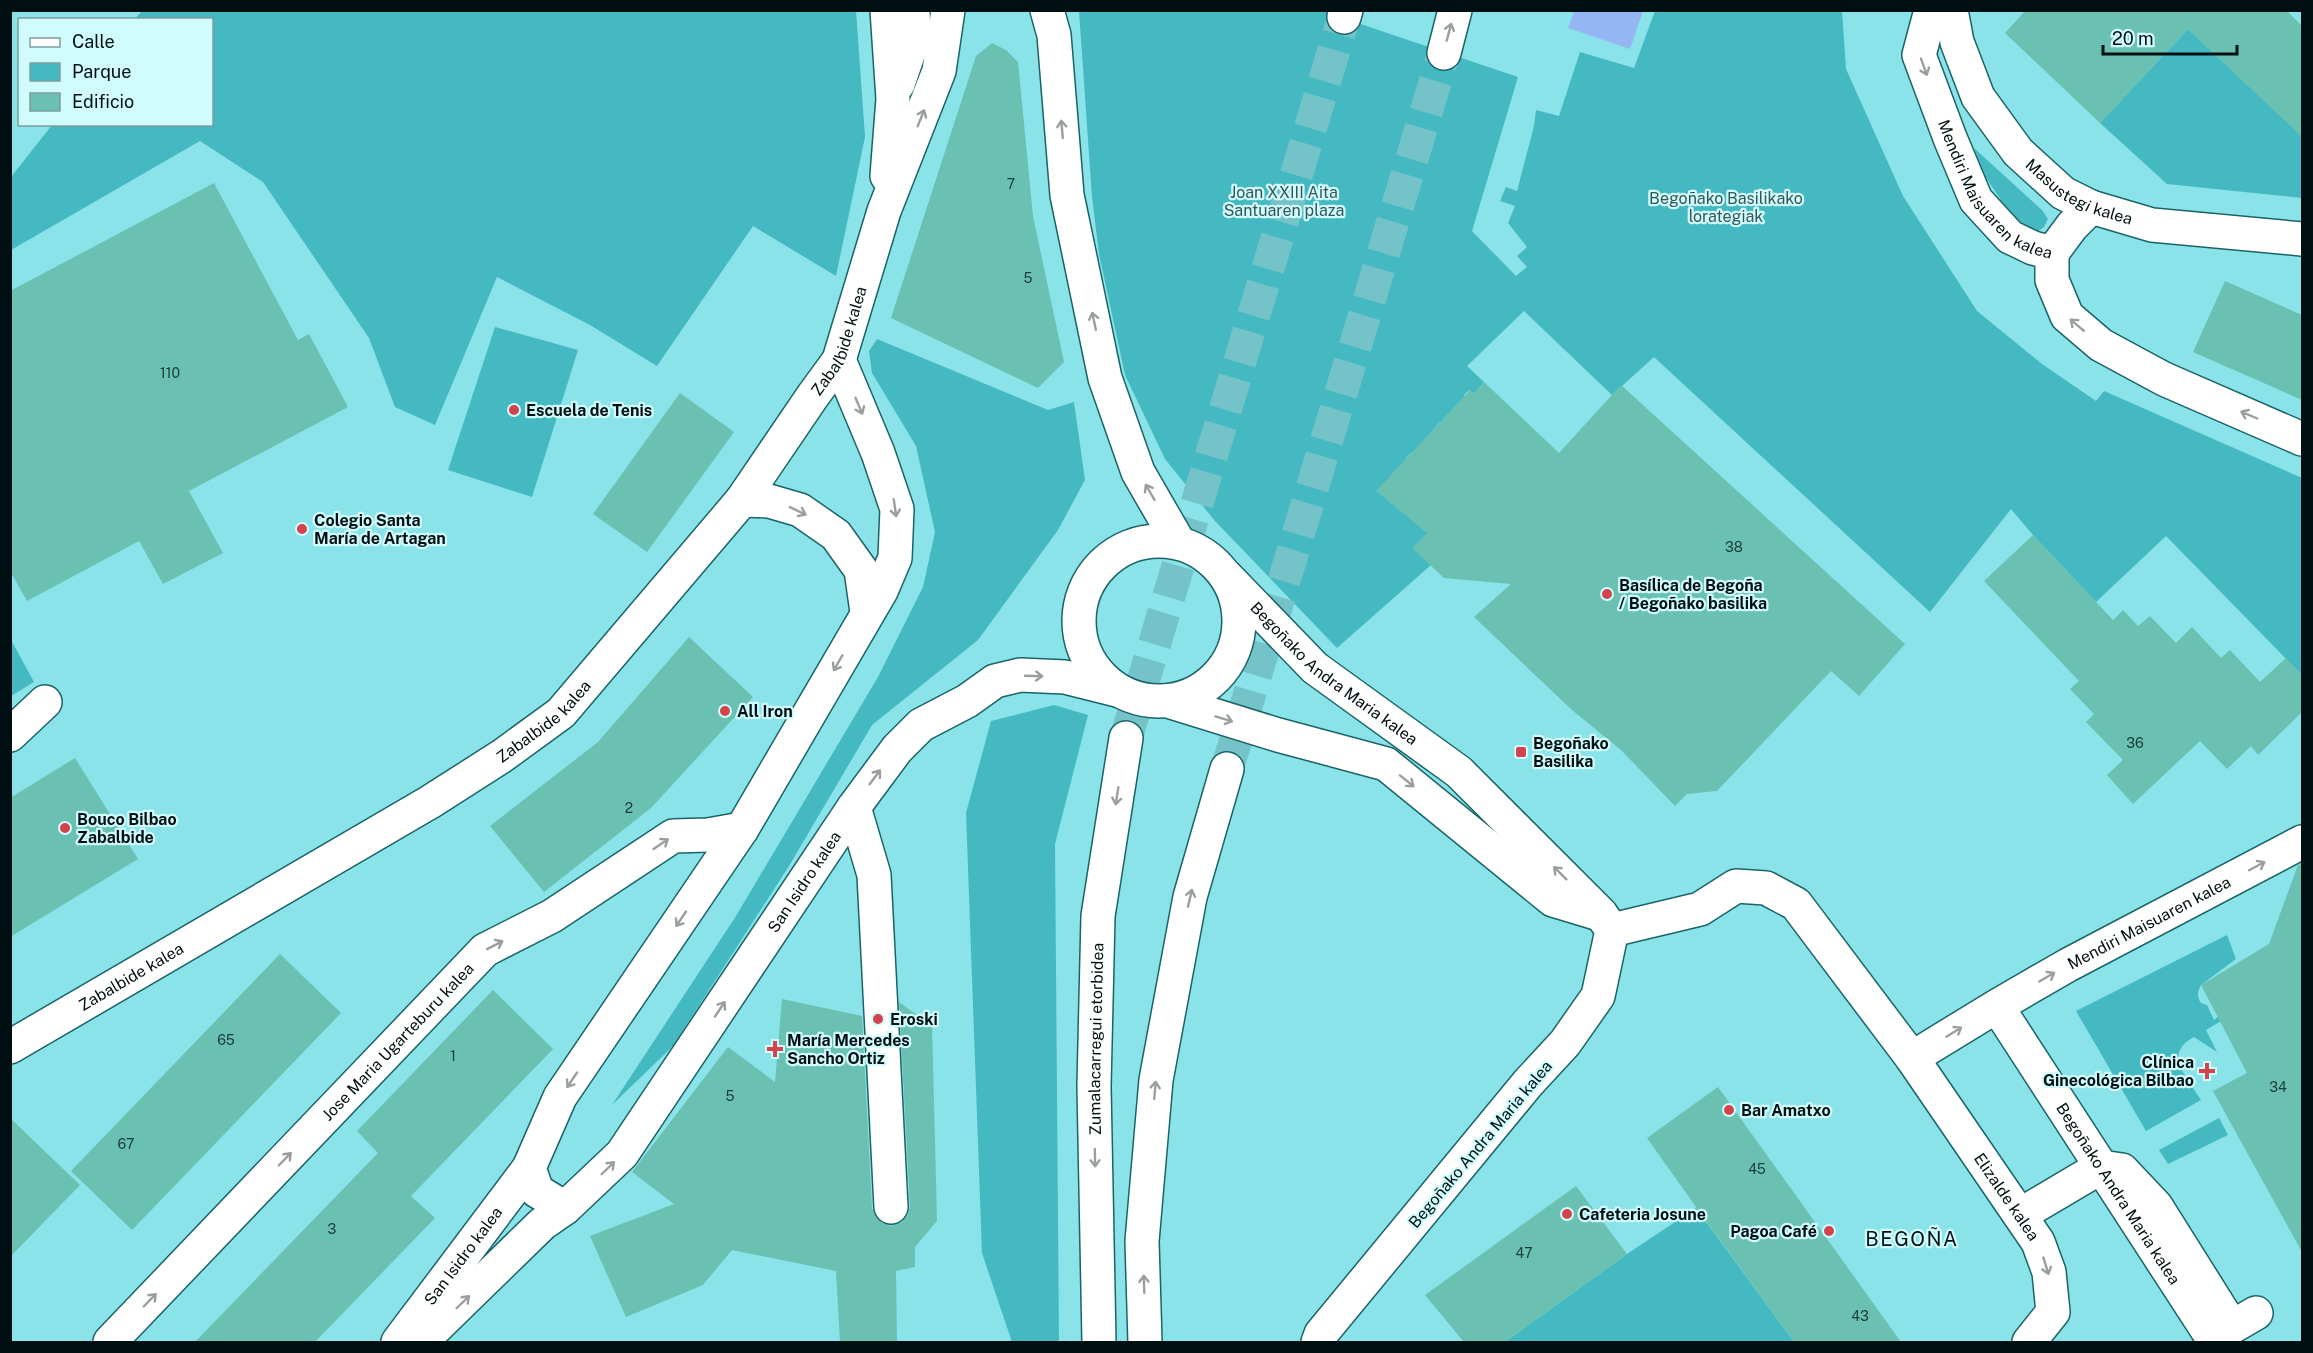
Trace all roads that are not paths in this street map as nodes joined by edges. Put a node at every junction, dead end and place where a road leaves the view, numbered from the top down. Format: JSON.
{"nodes":[{"id":1,"x":887,"y":10,"type":"edge"},
{"id":2,"x":913,"y":10,"type":"edge"},
{"id":3,"x":948,"y":10,"type":"edge"},
{"id":4,"x":1047,"y":10,"type":"edge"},
{"id":5,"x":1455,"y":10,"type":"edge"},
{"id":6,"x":1931,"y":10,"type":"edge"},
{"id":7,"x":1951,"y":10,"type":"edge"},
{"id":8,"x":1444,"y":53,"type":"tunnel mouth"},
{"id":9,"x":893,"y":99,"type":"junction"},
{"id":10,"x":2091,"y":207,"type":"junction"},
{"id":11,"x":884,"y":211,"type":"junction"},
{"id":12,"x":2302,"y":239,"type":"edge"},
{"id":13,"x":2052,"y":253,"type":"junction"},
{"id":14,"x":839,"y":360,"type":"junction"},
{"id":15,"x":2302,"y":439,"type":"edge"},
{"id":16,"x":742,"y":500,"type":"junction"},
{"id":17,"x":1179,"y":543,"type":"junction"},
{"id":18,"x":1226,"y":576,"type":"junction"},
{"id":19,"x":867,"y":612,"type":"junction"},
{"id":20,"x":1117,"y":690,"type":"junction"},
{"id":21,"x":1168,"y":701,"type":"junction"},
{"id":22,"x":45,"y":702,"type":"dead end"},
{"id":23,"x":10,"y":735,"type":"edge"},
{"id":24,"x":1126,"y":738,"type":"tunnel mouth"},
{"id":25,"x":1227,"y":769,"type":"tunnel mouth"},
{"id":26,"x":854,"y":807,"type":"junction"},
{"id":27,"x":742,"y":829,"type":"junction"},
{"id":28,"x":2302,"y":842,"type":"edge"},
{"id":29,"x":1606,"y":922,"type":"junction"},
{"id":30,"x":2000,"y":1010,"type":"junction"},
{"id":31,"x":10,"y":1047,"type":"edge"},
{"id":32,"x":1912,"y":1059,"type":"junction"},
{"id":33,"x":2101,"y":1167,"type":"junction"},
{"id":34,"x":529,"y":1168,"type":"junction"},
{"id":35,"x":891,"y":1207,"type":"dead end"},
{"id":36,"x":565,"y":1208,"type":"junction"},
{"id":37,"x":2020,"y":1215,"type":"junction"},
{"id":38,"x":2256,"y":1313,"type":"dead end"},
{"id":39,"x":110,"y":1342,"type":"edge"},
{"id":40,"x":398,"y":1342,"type":"edge"},
{"id":41,"x":421,"y":1342,"type":"edge"},
{"id":42,"x":1099,"y":1342,"type":"edge"},
{"id":43,"x":1145,"y":1342,"type":"edge"},
{"id":44,"x":1317,"y":1342,"type":"edge"},
{"id":45,"x":2029,"y":1342,"type":"edge"},
{"id":46,"x":2215,"y":1342,"type":"edge"}],
"edges":[{"from":1,"to":9,"type":"street","name":"Zabalbide kalea"},
{"from":2,"to":9,"type":"street"},
{"from":11,"to":3,"type":"street","name":"Zabalbide kalea","one_way":true},
{"from":17,"to":4,"type":"street","one_way":true},
{"from":8,"to":5,"type":"street","one_way":true},
{"from":6,"to":13,"type":"street","name":"Mendiri Maisuaren kalea","one_way":true},
{"from":7,"to":10,"type":"street","name":"Masustegi kalea"},
{"from":9,"to":11,"type":"street","name":"Zabalbide kalea"},
{"from":10,"to":12,"type":"street","name":"Masustegi kalea"},
{"from":10,"to":13,"type":"street"},
{"from":11,"to":14,"type":"street","name":"Zabalbide kalea"},
{"from":15,"to":13,"type":"street","name":"Mendiri Maisuaren kalea","one_way":true},
{"from":14,"to":16,"type":"street","name":"Zabalbide kalea"},
{"from":14,"to":19,"type":"street","name":"San Isidro kalea","one_way":true},
{"from":16,"to":19,"type":"street","one_way":true},
{"from":16,"to":31,"type":"street","name":"Zabalbide kalea"},
{"from":17,"to":18,"type":"street"},
{"from":17,"to":20,"type":"street"},
{"from":18,"to":21,"type":"street"},
{"from":29,"to":18,"type":"street","name":"Begoñako Andra Maria kalea","one_way":true},
{"from":19,"to":27,"type":"street","name":"San Isidro kalea","one_way":true},
{"from":20,"to":21,"type":"street"},
{"from":26,"to":20,"type":"street","name":"San Isidro kalea","one_way":true},
{"from":21,"to":29,"type":"street","one_way":true},
{"from":22,"to":23,"type":"street"},
{"from":24,"to":42,"type":"street","name":"Zumalacarregui etorbidea","one_way":true},
{"from":43,"to":25,"type":"street","one_way":true},
{"from":26,"to":35,"type":"street"},
{"from":36,"to":26,"type":"street","name":"San Isidro kalea","one_way":true},
{"from":27,"to":34,"type":"street","name":"San Isidro kalea","one_way":true},
{"from":39,"to":27,"type":"street","name":"Jose Maria Ugarteburu kalea","one_way":true},
{"from":30,"to":28,"type":"street","name":"Mendiri Maisuaren kalea","one_way":true},
{"from":29,"to":32,"type":"street"},
{"from":29,"to":44,"type":"street","name":"Begoñako Andra Maria kalea"},
{"from":32,"to":30,"type":"street","one_way":true},
{"from":30,"to":33,"type":"street","name":"Begoñako Andra Maria kalea"},
{"from":32,"to":37,"type":"street","name":"Elizalde kalea"},
{"from":33,"to":37,"type":"street"},
{"from":33,"to":38,"type":"street"},
{"from":33,"to":46,"type":"street","name":"Begoñako Andra Maria kalea"},
{"from":34,"to":36,"type":"street"},
{"from":34,"to":40,"type":"street","name":"San Isidro kalea"},
{"from":41,"to":36,"type":"street","name":"San Isidro kalea","one_way":true},
{"from":37,"to":45,"type":"street","name":"Elizalde kalea","one_way":true}]}
